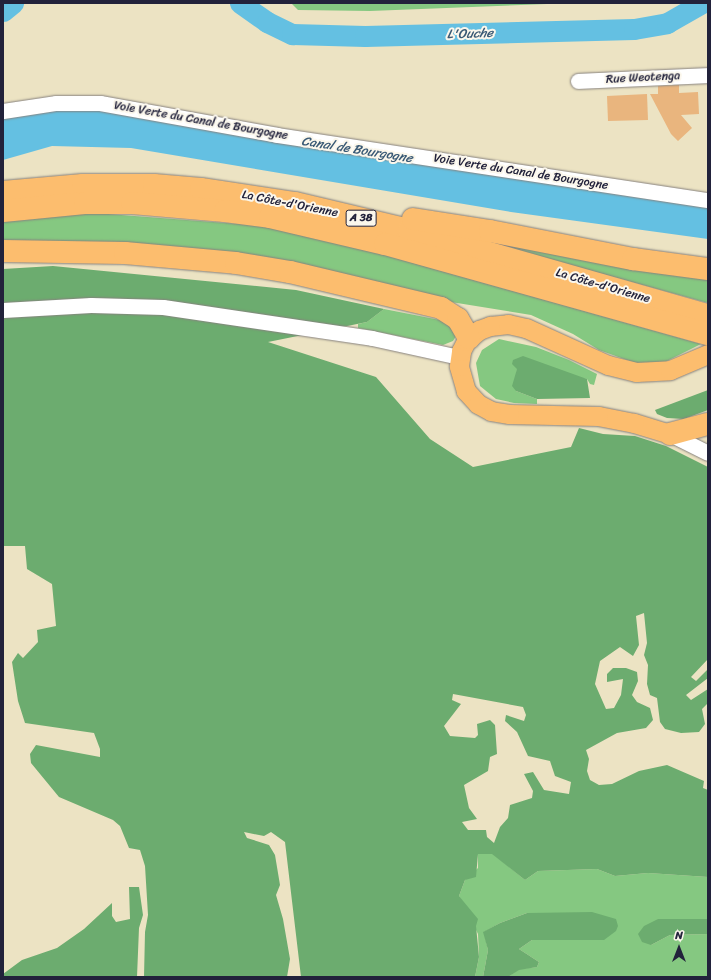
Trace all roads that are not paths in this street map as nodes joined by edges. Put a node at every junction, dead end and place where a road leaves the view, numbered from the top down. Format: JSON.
{"nodes":[{"id":1,"x":708,"y":75,"type":"edge"},
{"id":2,"x":578,"y":81,"type":"dead end"},
{"id":3,"x":3,"y":112,"type":"edge"},
{"id":4,"x":3,"y":192,"type":"edge"},
{"id":5,"x":250,"y":195,"type":"junction"},
{"id":6,"x":708,"y":200,"type":"edge"},
{"id":7,"x":3,"y":210,"type":"edge"},
{"id":8,"x":3,"y":251,"type":"edge"},
{"id":9,"x":708,"y":269,"type":"edge"},
{"id":10,"x":3,"y":310,"type":"edge"},
{"id":11,"x":708,"y":315,"type":"edge"},
{"id":12,"x":708,"y":334,"type":"edge"},
{"id":13,"x":464,"y":348,"type":"junction"},
{"id":14,"x":708,"y":354,"type":"edge"},
{"id":15,"x":708,"y":424,"type":"edge"},
{"id":16,"x":670,"y":434,"type":"junction"},
{"id":17,"x":708,"y":453,"type":"edge"}],
"edges":[{"from":1,"to":2,"type":"street","name":"Rue Weotenga"},
{"from":3,"to":6,"type":"street","name":"Voie Verte du Canal de Bourgogne"},
{"from":4,"to":5,"type":"highway","name":"La Côte-d'Orienne","number":"A 38"},
{"from":5,"to":9,"type":"highway"},
{"from":5,"to":11,"type":"highway","name":"La Côte-d'Orienne","number":"A 38"},
{"from":7,"to":12,"type":"highway","name":"La Côte-d'Orienne","number":"A 38"},
{"from":8,"to":13,"type":"highway"},
{"from":10,"to":13,"type":"street"},
{"from":13,"to":14,"type":"main road"},
{"from":13,"to":16,"type":"main road"},
{"from":15,"to":16,"type":"highway"},
{"from":16,"to":17,"type":"street"}]}
